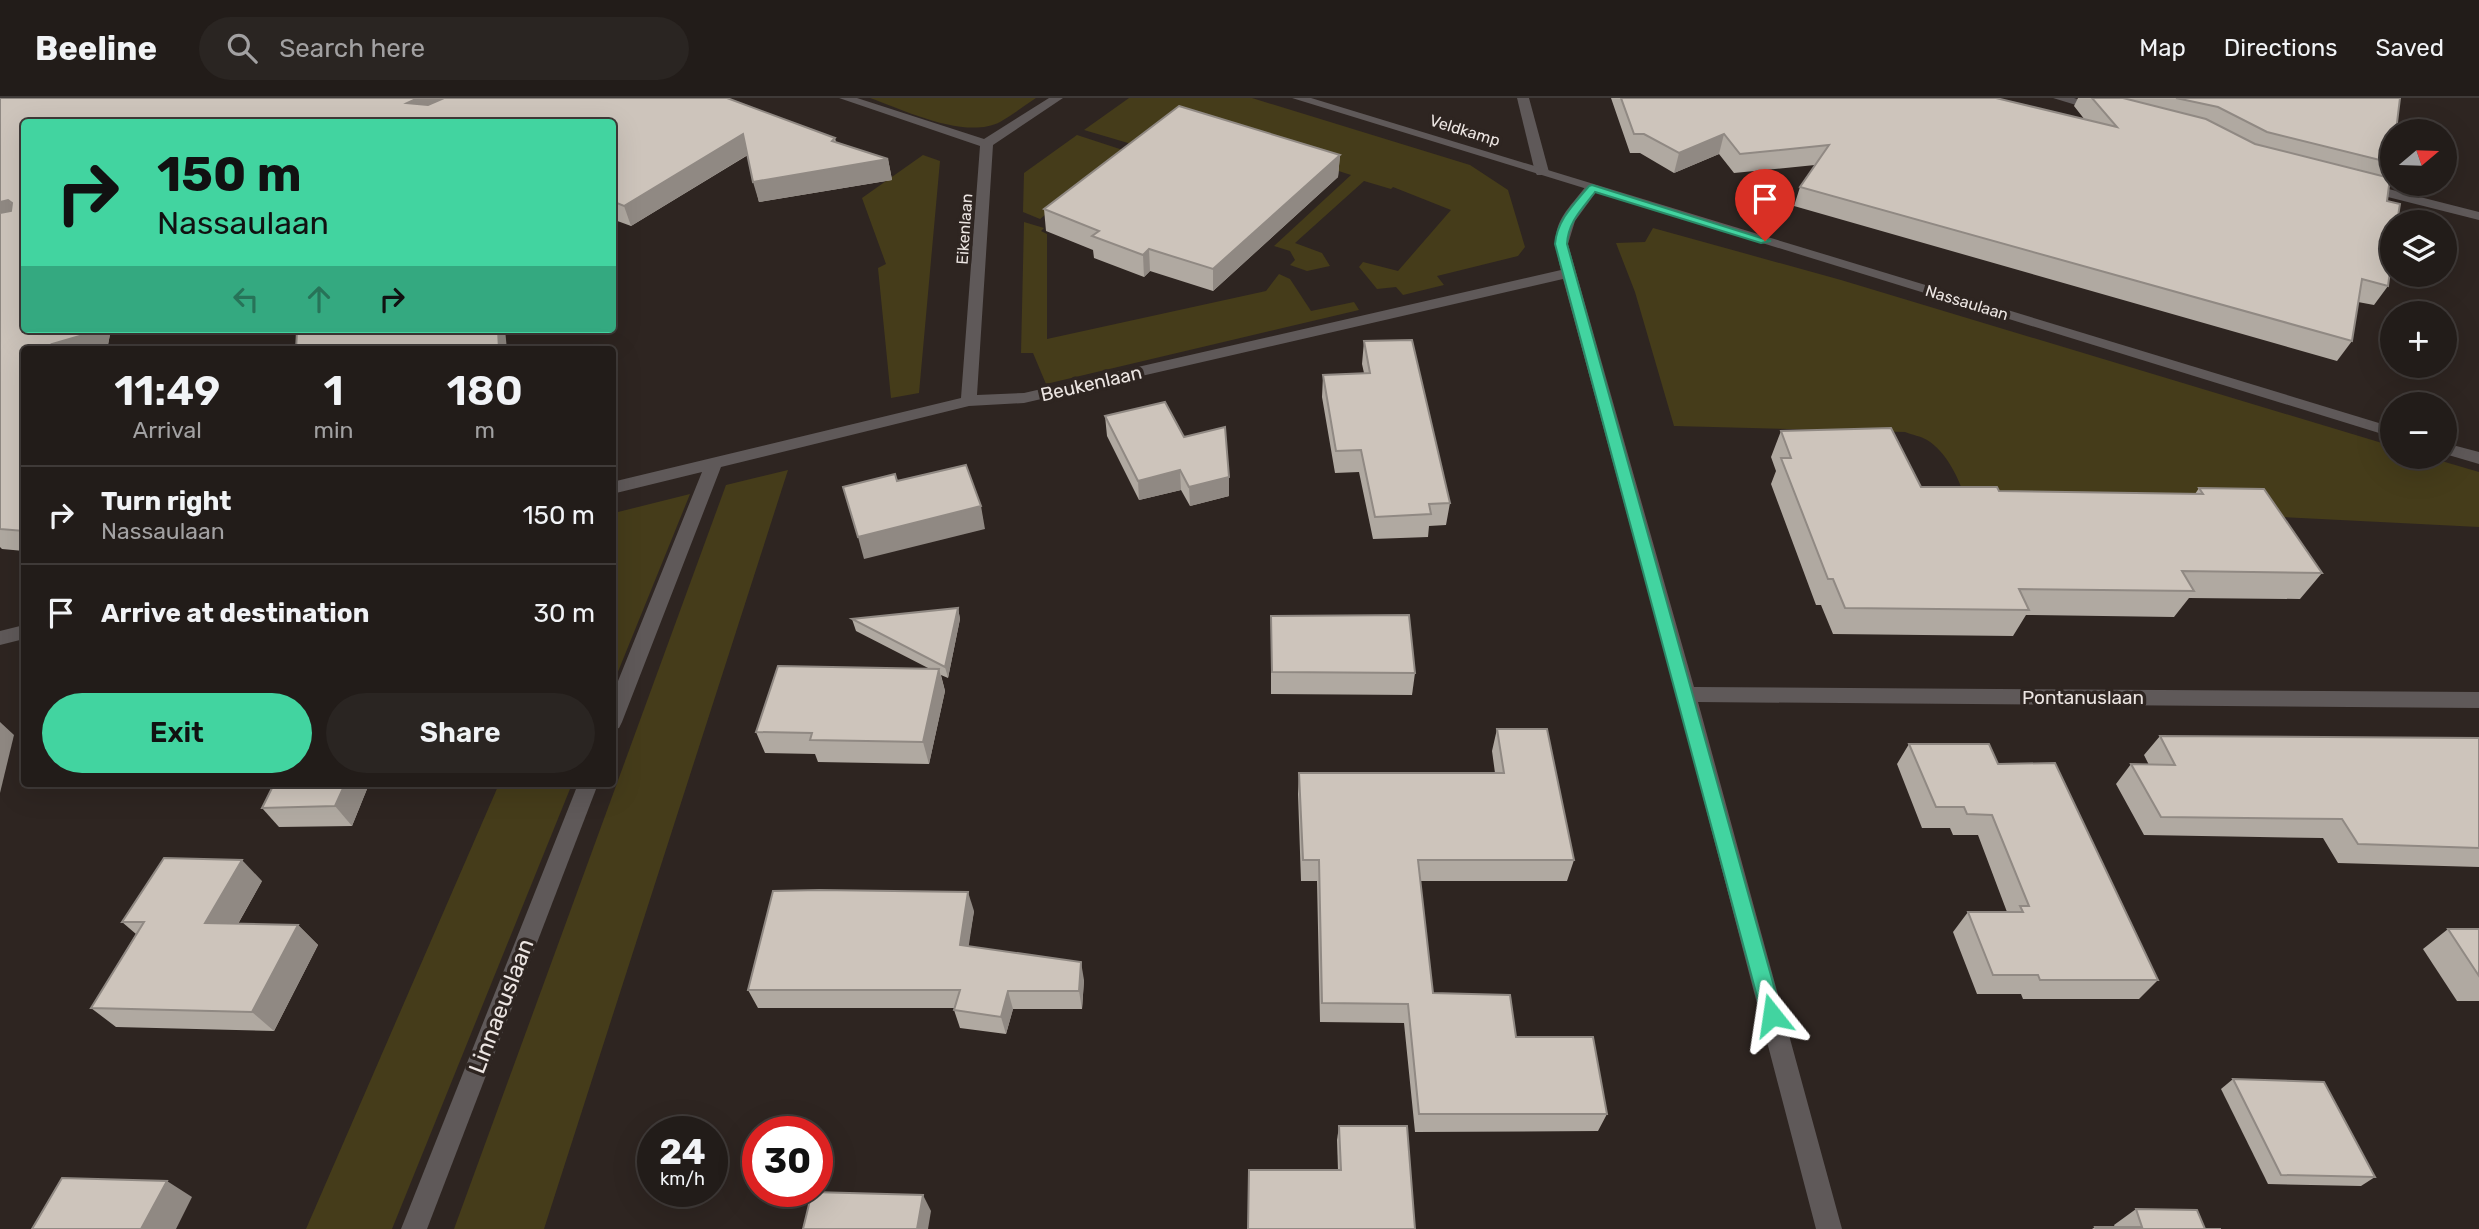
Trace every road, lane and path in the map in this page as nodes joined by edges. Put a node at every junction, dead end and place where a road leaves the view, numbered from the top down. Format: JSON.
{"nodes":[{"id":1,"x":845,"y":98,"type":"edge"},
{"id":2,"x":1057,"y":98,"type":"edge"},
{"id":3,"x":1298,"y":98,"type":"edge"},
{"id":4,"x":1523,"y":98,"type":"edge"},
{"id":5,"x":2059,"y":98,"type":"edge"},
{"id":6,"x":2111,"y":111,"type":"edge"},
{"id":7,"x":986,"y":144,"type":"junction"},
{"id":8,"x":1542,"y":172,"type":"junction"},
{"id":9,"x":2357,"y":185,"type":"edge"},
{"id":10,"x":1592,"y":188,"type":"junction"},
{"id":11,"x":2479,"y":216,"type":"edge"},
{"id":12,"x":1569,"y":273,"type":"junction"},
{"id":13,"x":969,"y":401,"type":"junction"},
{"id":14,"x":2380,"y":428,"type":"edge"},
{"id":15,"x":2457,"y":452,"type":"edge"},
{"id":16,"x":2479,"y":458,"type":"edge"},
{"id":17,"x":714,"y":463,"type":"junction"},
{"id":18,"x":616,"y":487,"type":"edge"},
{"id":19,"x":21,"y":633,"type":"edge"},
{"id":20,"x":0,"y":638,"type":"edge"},
{"id":21,"x":1686,"y":694,"type":"junction"},
{"id":22,"x":2479,"y":700,"type":"edge"},
{"id":23,"x":616,"y":712,"type":"edge"},
{"id":24,"x":587,"y":787,"type":"edge"},
{"id":25,"x":414,"y":1229,"type":"edge"},
{"id":26,"x":1829,"y":1229,"type":"edge"}],
"edges":[{"from":1,"to":7,"type":"street"},
{"from":2,"to":7,"type":"street"},
{"from":3,"to":8,"type":"street","name":"Veldkamp"},
{"from":4,"to":8,"type":"street"},
{"from":5,"to":6,"type":"street"},
{"from":7,"to":13,"type":"street","name":"Eikenlaan"},
{"from":8,"to":10,"type":"street","name":"Nassaulaan"},
{"from":9,"to":11,"type":"street"},
{"from":10,"to":12,"type":"street"},
{"from":10,"to":14,"type":"street","name":"Nassaulaan"},
{"from":12,"to":13,"type":"street","name":"Beukenlaan"},
{"from":12,"to":21,"type":"street"},
{"from":13,"to":17,"type":"street","name":"Beukenlaan"},
{"from":15,"to":16,"type":"street"},
{"from":17,"to":18,"type":"street","name":"Beukenlaan"},
{"from":17,"to":23,"type":"street"},
{"from":19,"to":20,"type":"street"},
{"from":21,"to":22,"type":"street","name":"Pontanuslaan"},
{"from":21,"to":26,"type":"street"},
{"from":24,"to":25,"type":"street","name":"Linnaeuslaan"}]}
